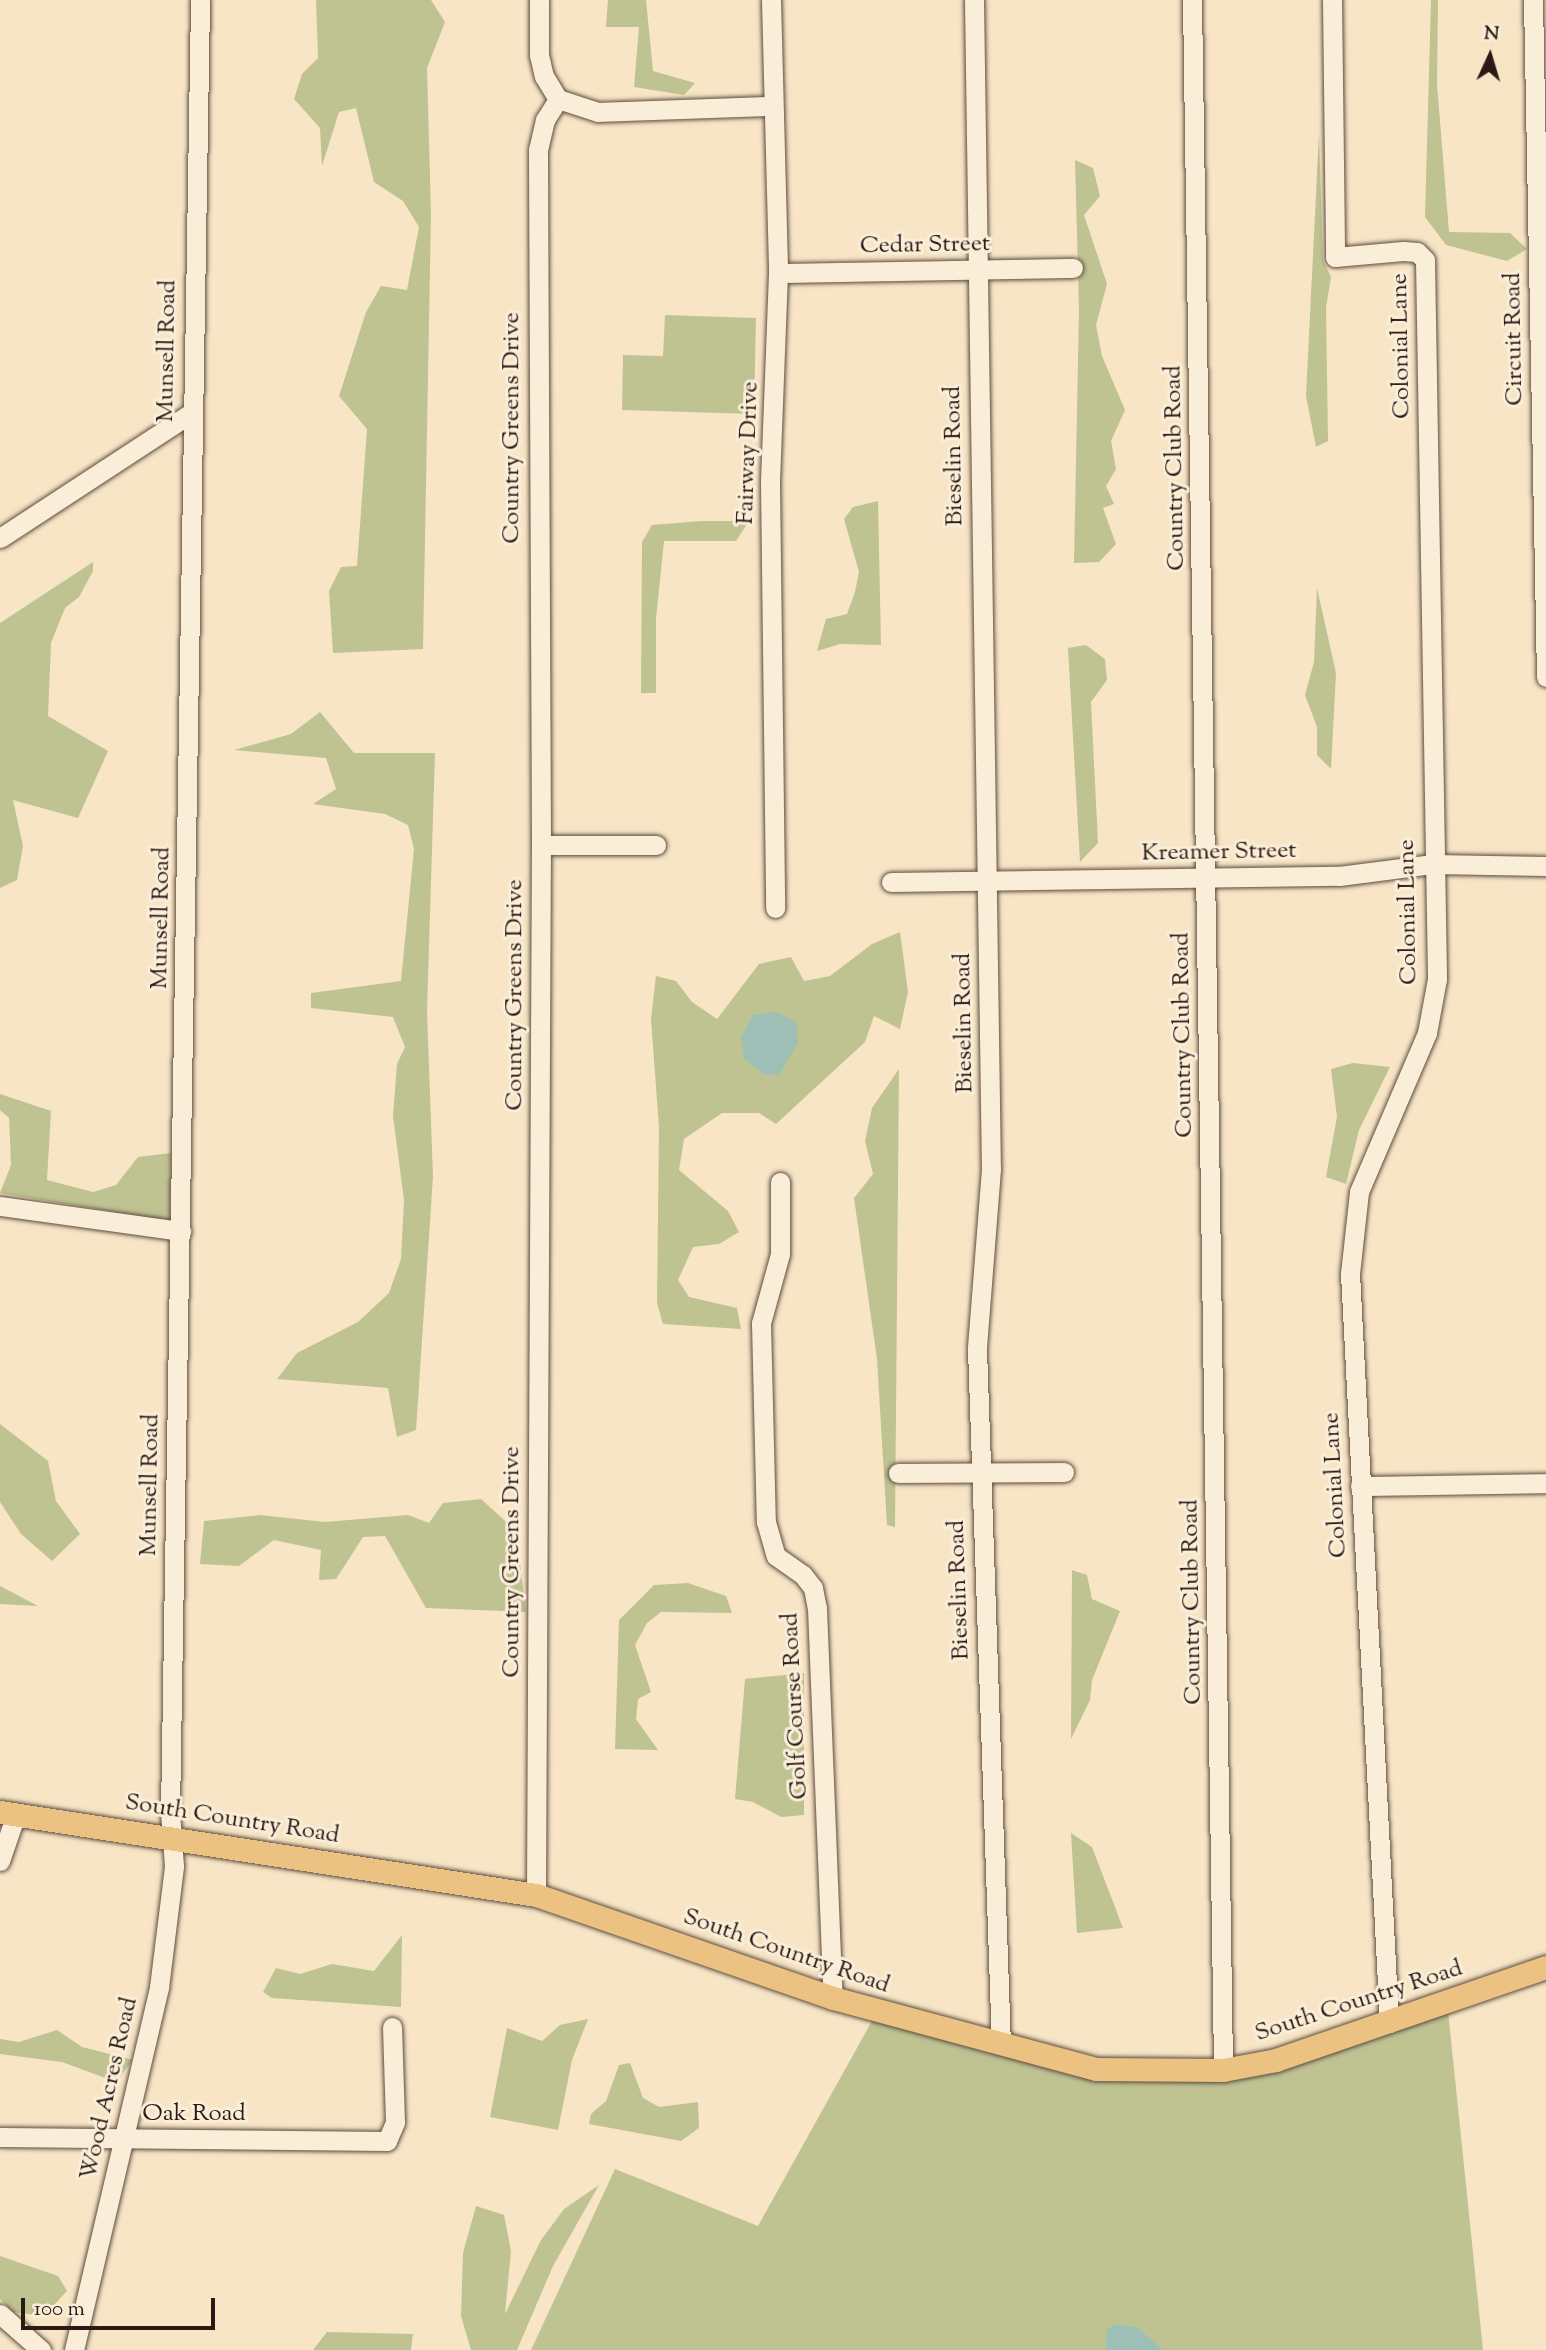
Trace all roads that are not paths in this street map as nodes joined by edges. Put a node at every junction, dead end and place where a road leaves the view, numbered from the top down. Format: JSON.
{"nodes":[{"id":1,"x":200,"y":0,"type":"edge"},
{"id":2,"x":539,"y":0,"type":"edge"},
{"id":3,"x":772,"y":0,"type":"edge"},
{"id":4,"x":974,"y":0,"type":"edge"},
{"id":5,"x":1192,"y":0,"type":"edge"},
{"id":6,"x":1332,"y":0,"type":"edge"},
{"id":7,"x":1533,"y":0,"type":"edge"},
{"id":8,"x":558,"y":99,"type":"junction"},
{"id":9,"x":772,"y":106,"type":"junction"},
{"id":10,"x":1542,"y":244,"type":"edge"},
{"id":11,"x":1073,"y":268,"type":"dead end"},
{"id":12,"x":977,"y":271,"type":"junction"},
{"id":13,"x":778,"y":273,"type":"junction"},
{"id":14,"x":191,"y":413,"type":"junction"},
{"id":15,"x":0,"y":538,"type":"edge"},
{"id":16,"x":1546,"y":677,"type":"edge"},
{"id":17,"x":541,"y":845,"type":"junction"},
{"id":18,"x":656,"y":845,"type":"dead end"},
{"id":19,"x":1433,"y":864,"type":"junction"},
{"id":20,"x":1546,"y":866,"type":"edge"},
{"id":21,"x":1205,"y":877,"type":"junction"},
{"id":22,"x":891,"y":881,"type":"dead end"},
{"id":23,"x":987,"y":881,"type":"junction"},
{"id":24,"x":775,"y":908,"type":"dead end"},
{"id":25,"x":780,"y":1182,"type":"dead end"},
{"id":26,"x":0,"y":1206,"type":"edge"},
{"id":27,"x":181,"y":1231,"type":"junction"},
{"id":28,"x":980,"y":1472,"type":"junction"},
{"id":29,"x":1064,"y":1472,"type":"dead end"},
{"id":30,"x":898,"y":1473,"type":"dead end"},
{"id":31,"x":1546,"y":1483,"type":"edge"},
{"id":32,"x":1360,"y":1486,"type":"junction"},
{"id":33,"x":8,"y":1813,"type":"edge"},
{"id":34,"x":172,"y":1836,"type":"junction"},
{"id":35,"x":0,"y":1861,"type":"edge"},
{"id":36,"x":536,"y":1895,"type":"junction"},
{"id":37,"x":1546,"y":1967,"type":"edge"},
{"id":38,"x":833,"y":1998,"type":"junction"},
{"id":39,"x":1389,"y":2023,"type":"junction"},
{"id":40,"x":392,"y":2027,"type":"dead end"},
{"id":41,"x":1001,"y":2044,"type":"junction"},
{"id":42,"x":1223,"y":2070,"type":"junction"},
{"id":43,"x":0,"y":2137,"type":"edge"},
{"id":44,"x":122,"y":2139,"type":"junction"},
{"id":45,"x":0,"y":2314,"type":"edge"},
{"id":46,"x":41,"y":2350,"type":"edge"},
{"id":47,"x":74,"y":2350,"type":"edge"}],
"edges":[{"from":1,"to":14,"type":"street","name":"Munsell Road"},
{"from":2,"to":8,"type":"street"},
{"from":3,"to":9,"type":"street","name":"Fairway Drive"},
{"from":4,"to":12,"type":"street","name":"Bieselin Road"},
{"from":5,"to":21,"type":"street","name":"Country Club Road"},
{"from":6,"to":19,"type":"street","name":"Colonial Lane"},
{"from":7,"to":10,"type":"street","name":"Circuit Road"},
{"from":8,"to":9,"type":"street"},
{"from":8,"to":17,"type":"street","name":"Country Greens Drive"},
{"from":9,"to":13,"type":"street","name":"Fairway Drive"},
{"from":10,"to":16,"type":"street","name":"Circuit Road"},
{"from":11,"to":12,"type":"street","name":"Cedar Street"},
{"from":12,"to":13,"type":"street","name":"Cedar Street"},
{"from":12,"to":23,"type":"street","name":"Bieselin Road"},
{"from":13,"to":24,"type":"street","name":"Fairway Drive"},
{"from":14,"to":15,"type":"street"},
{"from":14,"to":27,"type":"street","name":"Munsell Road"},
{"from":17,"to":18,"type":"street"},
{"from":17,"to":36,"type":"street","name":"Country Greens Drive"},
{"from":19,"to":20,"type":"street","name":"Kreamer Street"},
{"from":19,"to":21,"type":"street","name":"Kreamer Street"},
{"from":19,"to":32,"type":"street","name":"Colonial Lane"},
{"from":21,"to":23,"type":"street","name":"Kreamer Street"},
{"from":21,"to":42,"type":"street","name":"Country Club Road"},
{"from":22,"to":23,"type":"street","name":"Kreamer Street"},
{"from":23,"to":28,"type":"street","name":"Bieselin Road"},
{"from":25,"to":38,"type":"street","name":"Golf Course Road"},
{"from":26,"to":27,"type":"street"},
{"from":27,"to":34,"type":"street","name":"Munsell Road"},
{"from":28,"to":29,"type":"street"},
{"from":28,"to":30,"type":"street"},
{"from":28,"to":41,"type":"street","name":"Bieselin Road"},
{"from":31,"to":32,"type":"street"},
{"from":32,"to":39,"type":"street","name":"Colonial Lane"},
{"from":33,"to":34,"type":"main road","name":"South Country Road"},
{"from":33,"to":35,"type":"street"},
{"from":34,"to":36,"type":"main road","name":"South Country Road"},
{"from":34,"to":44,"type":"street","name":"Wood Acres Road"},
{"from":36,"to":38,"type":"main road","name":"South Country Road"},
{"from":37,"to":39,"type":"main road","name":"South Country Road"},
{"from":38,"to":41,"type":"main road","name":"South Country Road"},
{"from":39,"to":42,"type":"main road","name":"South Country Road"},
{"from":40,"to":44,"type":"street","name":"Oak Road"},
{"from":41,"to":42,"type":"main road","name":"South Country Road"},
{"from":43,"to":44,"type":"street","name":"Oak Road"},
{"from":44,"to":47,"type":"street","name":"Wood Acres Road"},
{"from":45,"to":46,"type":"street"}]}
